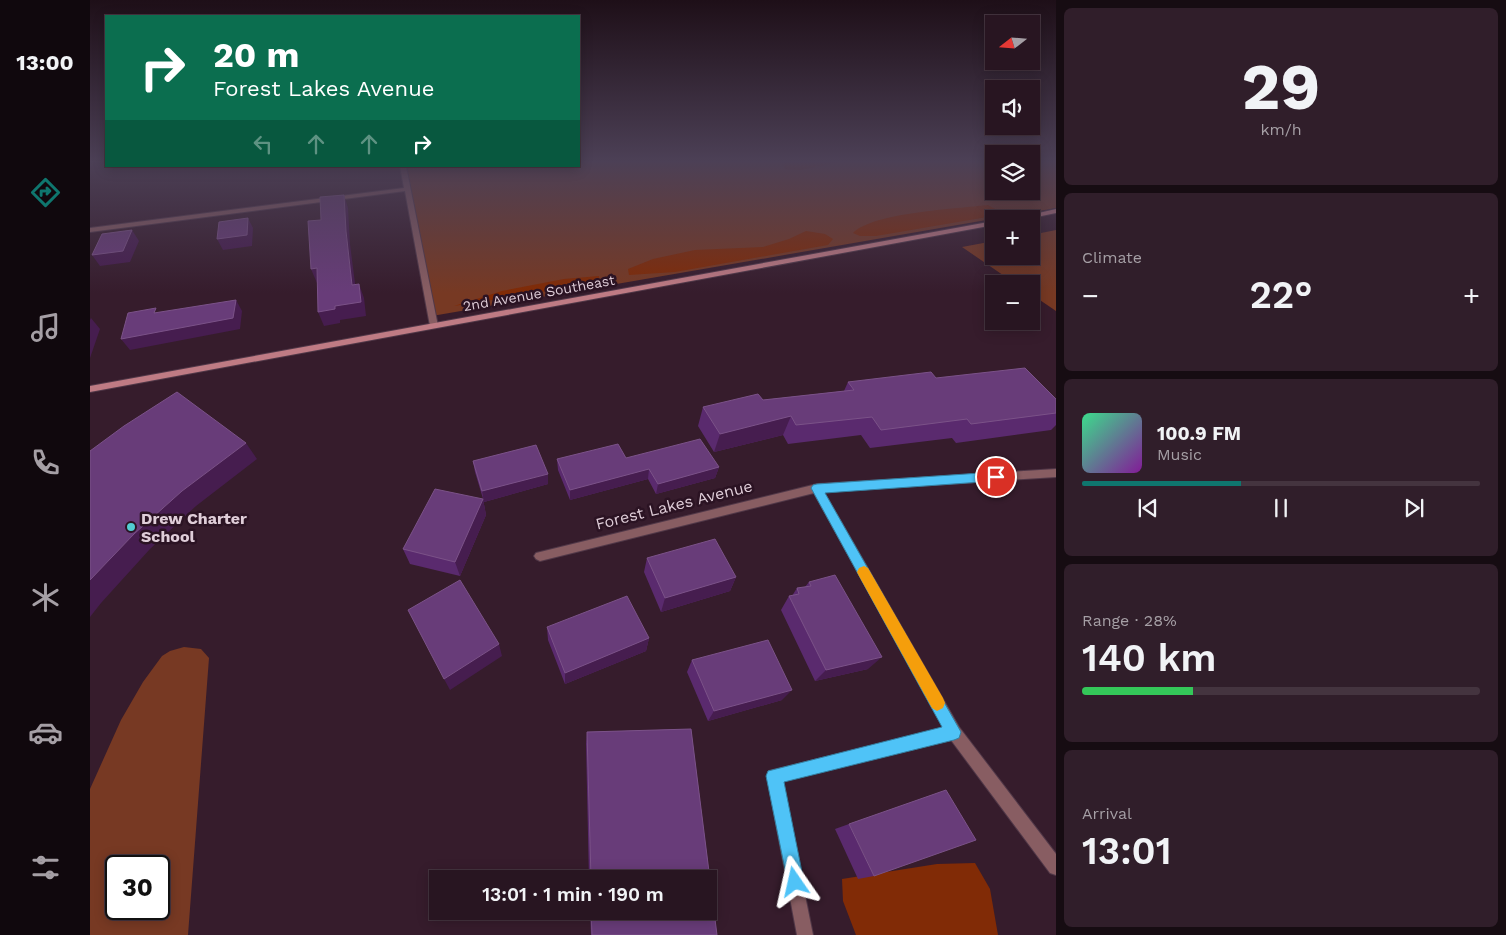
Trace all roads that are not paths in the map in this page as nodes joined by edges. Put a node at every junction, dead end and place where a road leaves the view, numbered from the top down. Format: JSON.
{"nodes":[{"id":1,"x":279,"y":206,"type":"edge"},
{"id":2,"x":411,"y":206,"type":"edge"},
{"id":3,"x":1056,"y":212,"type":"edge"},
{"id":4,"x":1040,"y":215,"type":"edge"},
{"id":5,"x":985,"y":225,"type":"edge"},
{"id":6,"x":90,"y":230,"type":"edge"},
{"id":7,"x":434,"y":326,"type":"junction"},
{"id":8,"x":90,"y":389,"type":"edge"},
{"id":9,"x":1056,"y":473,"type":"edge"},
{"id":10,"x":817,"y":488,"type":"junction"},
{"id":11,"x":540,"y":556,"type":"dead end"},
{"id":12,"x":954,"y":732,"type":"junction"},
{"id":13,"x":1056,"y":867,"type":"edge"},
{"id":14,"x":805,"y":935,"type":"edge"}],
"edges":[{"from":1,"to":6,"type":"street"},
{"from":2,"to":7,"type":"street"},
{"from":3,"to":4,"type":"street"},
{"from":5,"to":7,"type":"street","name":"2nd Avenue Southeast"},
{"from":7,"to":8,"type":"street","name":"2nd Avenue Southeast"},
{"from":9,"to":10,"type":"street","name":"Forest Lakes Avenue"},
{"from":10,"to":11,"type":"street","name":"Forest Lakes Avenue"},
{"from":10,"to":12,"type":"street"},
{"from":12,"to":13,"type":"street"},
{"from":12,"to":14,"type":"street"}]}
